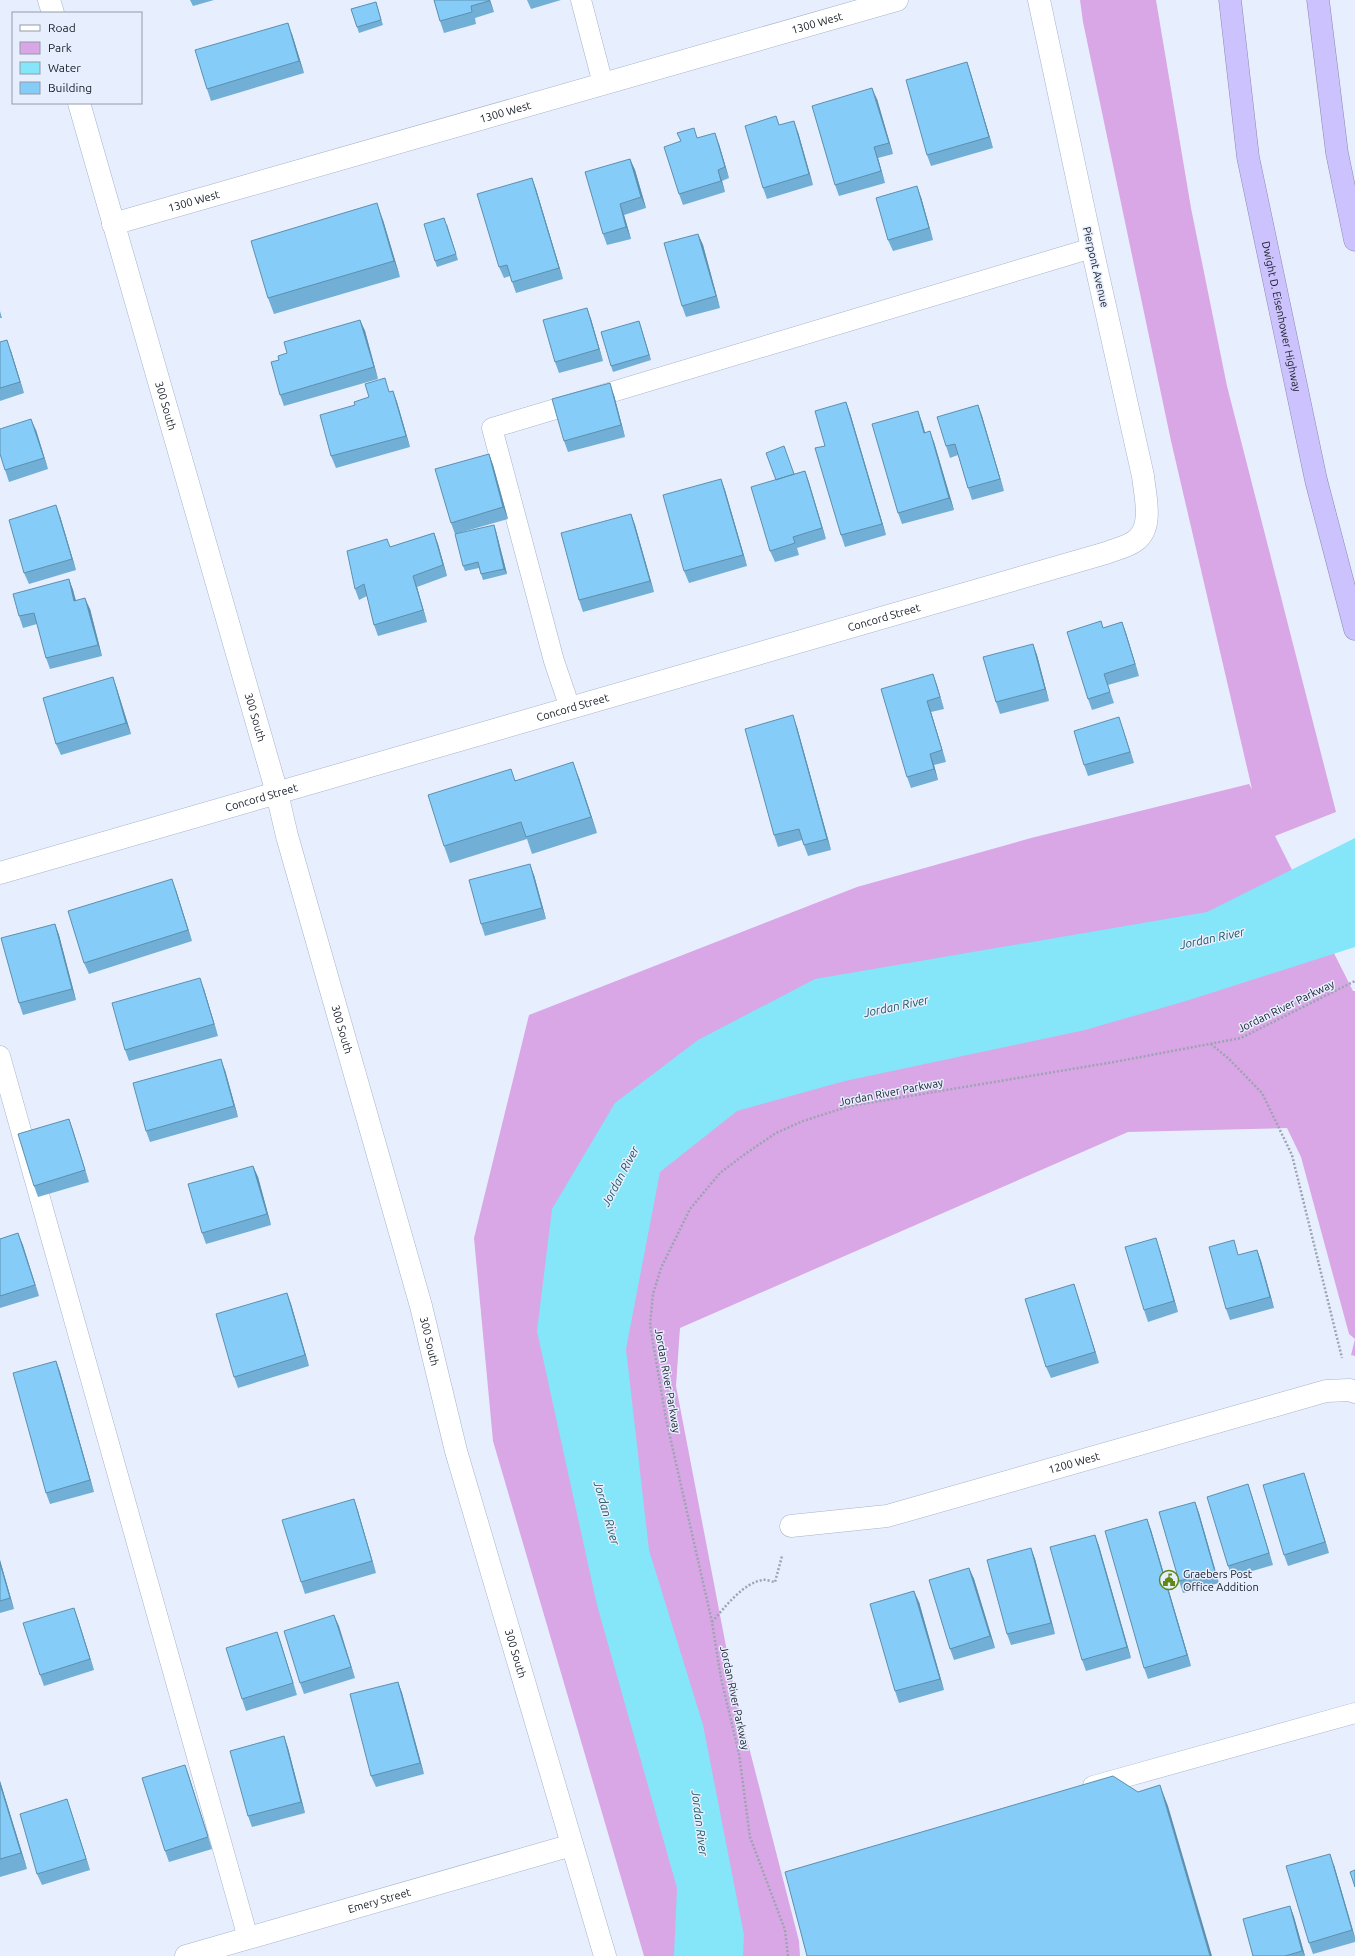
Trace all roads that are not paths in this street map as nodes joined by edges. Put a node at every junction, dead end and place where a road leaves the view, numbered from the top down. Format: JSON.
{"nodes":[{"id":1,"x":49,"y":0,"type":"edge"},
{"id":2,"x":581,"y":0,"type":"edge"},
{"id":3,"x":898,"y":0,"type":"edge"},
{"id":4,"x":1039,"y":0,"type":"edge"},
{"id":5,"x":1230,"y":0,"type":"edge"},
{"id":6,"x":1318,"y":0,"type":"edge"},
{"id":7,"x":53,"y":12,"type":"edge"},
{"id":8,"x":603,"y":84,"type":"junction"},
{"id":9,"x":79,"y":104,"type":"edge"},
{"id":10,"x":114,"y":224,"type":"junction"},
{"id":11,"x":1355,"y":240,"type":"edge"},
{"id":12,"x":1092,"y":248,"type":"junction"},
{"id":13,"x":1142,"y":534,"type":"joint"},
{"id":14,"x":1355,"y":629,"type":"edge"},
{"id":15,"x":570,"y":708,"type":"junction"},
{"id":16,"x":277,"y":793,"type":"junction"},
{"id":17,"x":0,"y":873,"type":"edge"},
{"id":18,"x":0,"y":1056,"type":"edge"},
{"id":19,"x":1352,"y":1391,"type":"edge"},
{"id":20,"x":791,"y":1526,"type":"dead end"},
{"id":21,"x":1355,"y":1713,"type":"edge"},
{"id":22,"x":1079,"y":1790,"type":"edge"},
{"id":23,"x":572,"y":1845,"type":"junction"},
{"id":24,"x":248,"y":1938,"type":"junction"},
{"id":25,"x":186,"y":1956,"type":"edge"},
{"id":26,"x":606,"y":1956,"type":"edge"}],
"edges":[{"from":1,"to":7,"type":"street"},
{"from":2,"to":8,"type":"lane"},
{"from":3,"to":8,"type":"street","name":"1300 West"},
{"from":4,"to":12,"type":"street","name":"Pierpont Avenue"},
{"from":5,"to":14,"type":"highway","name":"Dwight D. Eisenhower Highway"},
{"from":6,"to":11,"type":"highway"},
{"from":8,"to":10,"type":"street","name":"1300 West"},
{"from":9,"to":10,"type":"street","name":"300 South"},
{"from":10,"to":16,"type":"street","name":"300 South"},
{"from":12,"to":13,"type":"street","name":"Pierpont Avenue"},
{"from":12,"to":15,"type":"lane"},
{"from":13,"to":15,"type":"street","name":"Concord Street"},
{"from":15,"to":16,"type":"street","name":"Concord Street"},
{"from":16,"to":17,"type":"street","name":"Concord Street"},
{"from":16,"to":23,"type":"street","name":"300 South"},
{"from":18,"to":24,"type":"lane"},
{"from":19,"to":20,"type":"street","name":"1200 West"},
{"from":21,"to":22,"type":"lane"},
{"from":23,"to":24,"type":"street","name":"Emery Street"},
{"from":23,"to":26,"type":"street","name":"300 South"},
{"from":24,"to":25,"type":"street","name":"Emery Street"}]}
